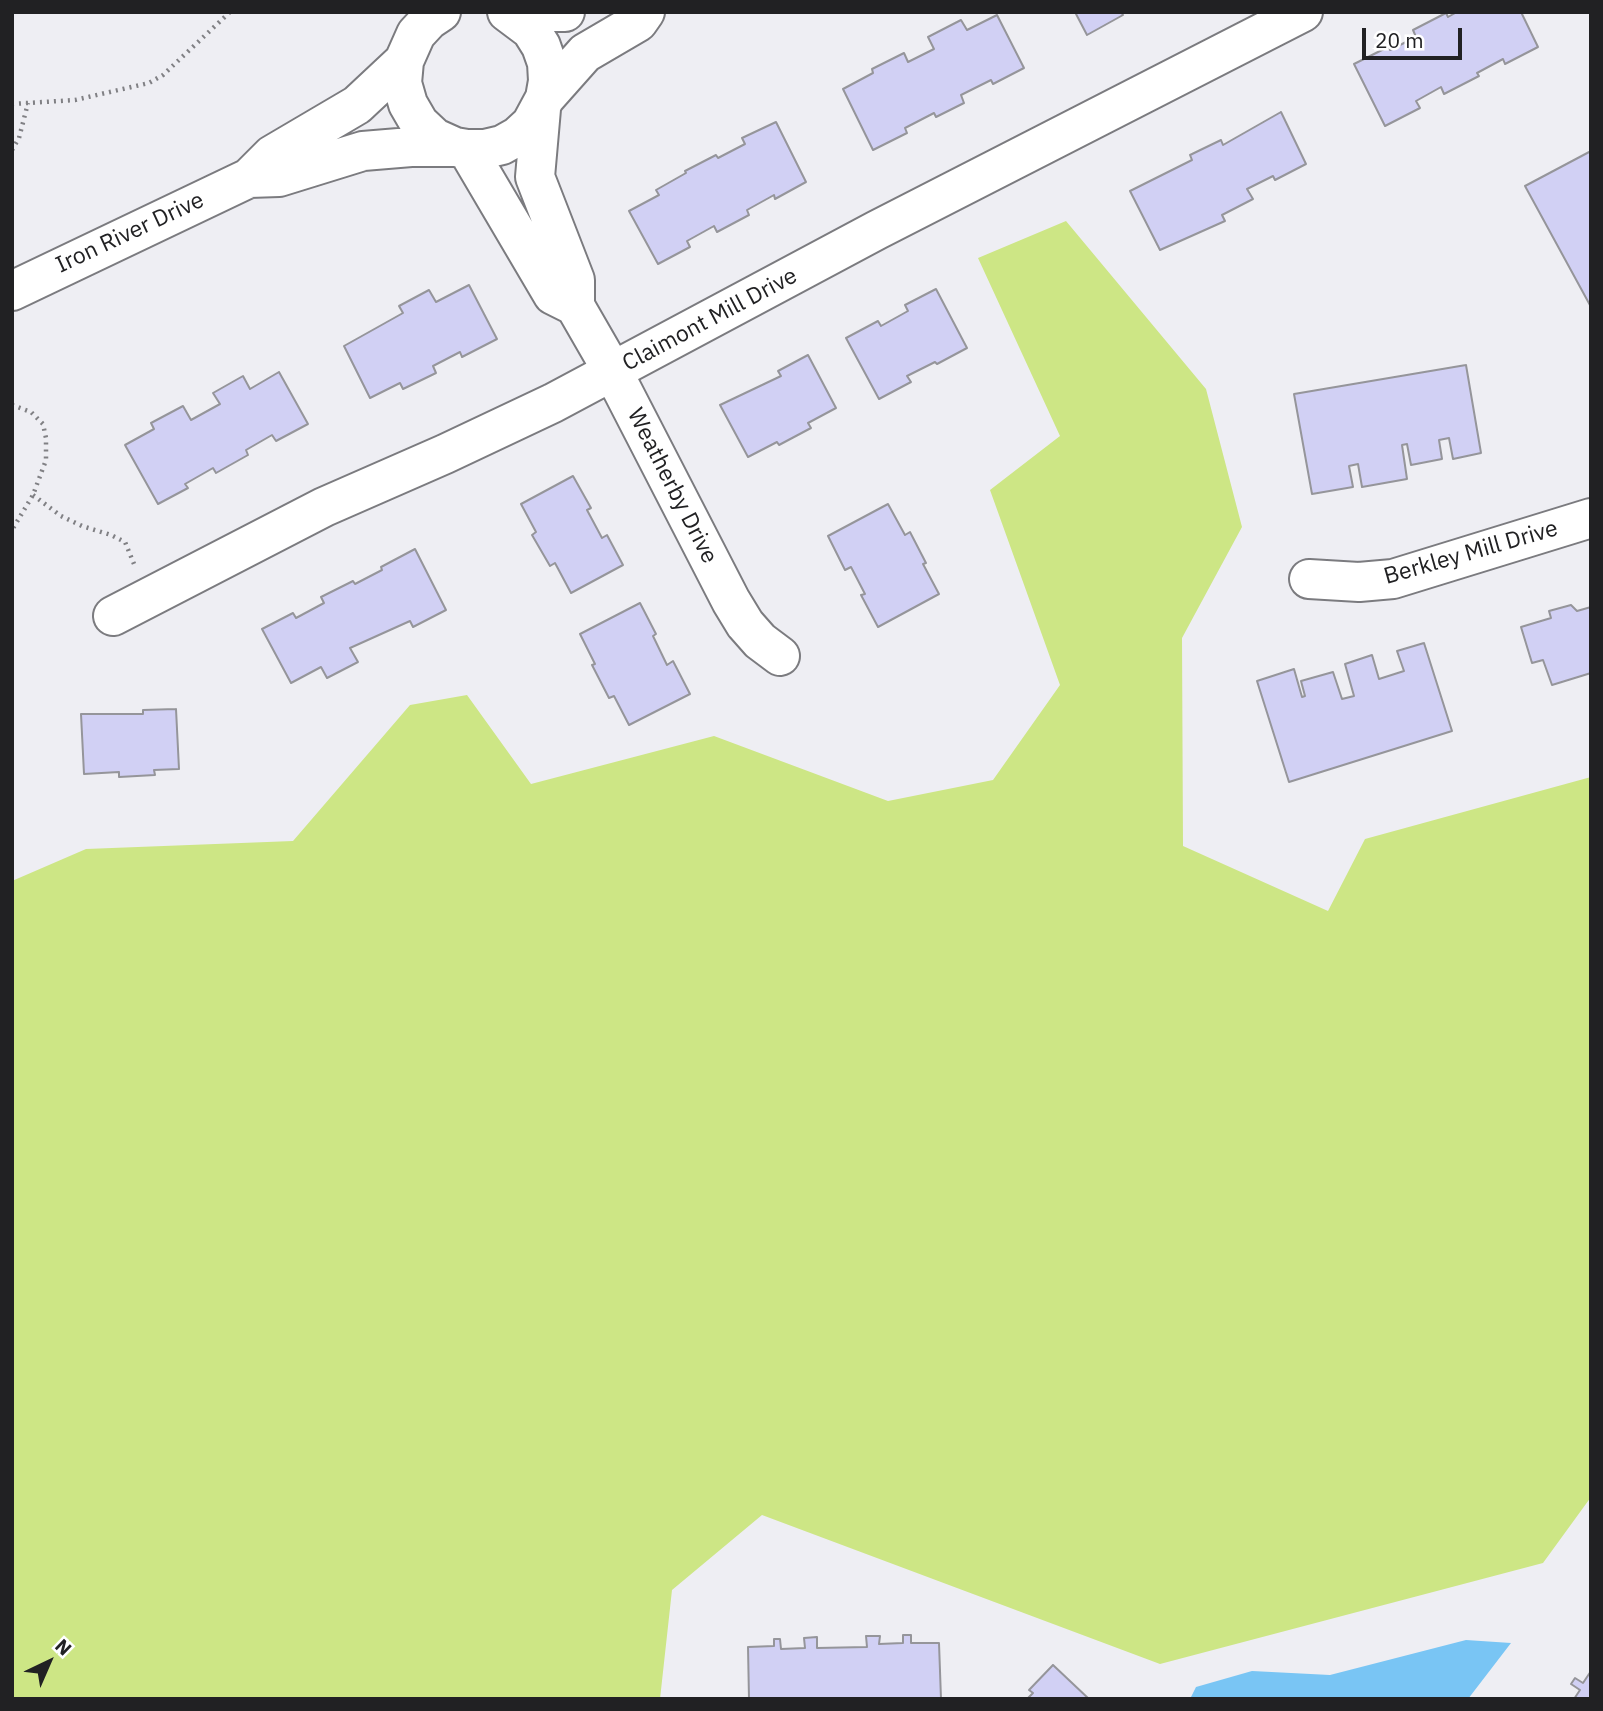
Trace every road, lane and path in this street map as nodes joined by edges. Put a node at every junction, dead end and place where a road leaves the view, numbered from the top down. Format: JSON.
{"nodes":[{"id":1,"x":230,"y":12,"type":"edge"},
{"id":2,"x":403,"y":12,"type":"edge"},
{"id":3,"x":442,"y":12,"type":"edge"},
{"id":4,"x":507,"y":12,"type":"edge"},
{"id":5,"x":543,"y":12,"type":"edge"},
{"id":6,"x":565,"y":12,"type":"edge"},
{"id":7,"x":645,"y":12,"type":"edge"},
{"id":8,"x":1303,"y":12,"type":"edge"},
{"id":9,"x":405,"y":56,"type":"junction"},
{"id":10,"x":28,"y":103,"type":"junction"},
{"id":11,"x":12,"y":104,"type":"edge"},
{"id":12,"x":543,"y":104,"type":"junction"},
{"id":13,"x":461,"y":148,"type":"junction"},
{"id":14,"x":12,"y":150,"type":"edge"},
{"id":15,"x":249,"y":178,"type":"junction"},
{"id":16,"x":12,"y":291,"type":"edge"},
{"id":17,"x":575,"y":306,"type":"junction"},
{"id":18,"x":613,"y":372,"type":"junction"},
{"id":19,"x":12,"y":405,"type":"edge"},
{"id":20,"x":33,"y":495,"type":"junction"},
{"id":21,"x":1591,"y":518,"type":"edge"},
{"id":22,"x":12,"y":530,"type":"edge"},
{"id":23,"x":1309,"y":579,"type":"dead end"},
{"id":24,"x":150,"y":596,"type":"junction"},
{"id":25,"x":113,"y":616,"type":"dead end"},
{"id":26,"x":780,"y":656,"type":"dead end"}],
"edges":[{"from":1,"to":10,"type":"path"},
{"from":2,"to":9,"type":"street"},
{"from":3,"to":9,"type":"street","name":"Iron River Drive"},
{"from":4,"to":12,"type":"street","name":"Weatherby Drive"},
{"from":5,"to":6,"type":"street"},
{"from":7,"to":12,"type":"street"},
{"from":8,"to":18,"type":"street","name":"Claimont Mill Drive"},
{"from":9,"to":13,"type":"street"},
{"from":9,"to":15,"type":"street","name":"Iron River Drive"},
{"from":10,"to":11,"type":"path"},
{"from":10,"to":14,"type":"path"},
{"from":12,"to":13,"type":"street","name":"Iron River Drive"},
{"from":12,"to":17,"type":"street","name":"Weatherby Drive"},
{"from":13,"to":15,"type":"street","name":"Iron River Drive"},
{"from":13,"to":17,"type":"street","name":"Weatherby Drive"},
{"from":15,"to":16,"type":"street","name":"Iron River Drive"},
{"from":17,"to":18,"type":"street","name":"Weatherby Drive"},
{"from":18,"to":24,"type":"street","name":"Claimont Mill Drive"},
{"from":18,"to":26,"type":"street","name":"Weatherby Drive"},
{"from":19,"to":20,"type":"path"},
{"from":20,"to":22,"type":"path"},
{"from":20,"to":24,"type":"path"},
{"from":21,"to":23,"type":"street","name":"Berkley Mill Drive"},
{"from":24,"to":25,"type":"street","name":"Claimont Mill Drive"}]}
